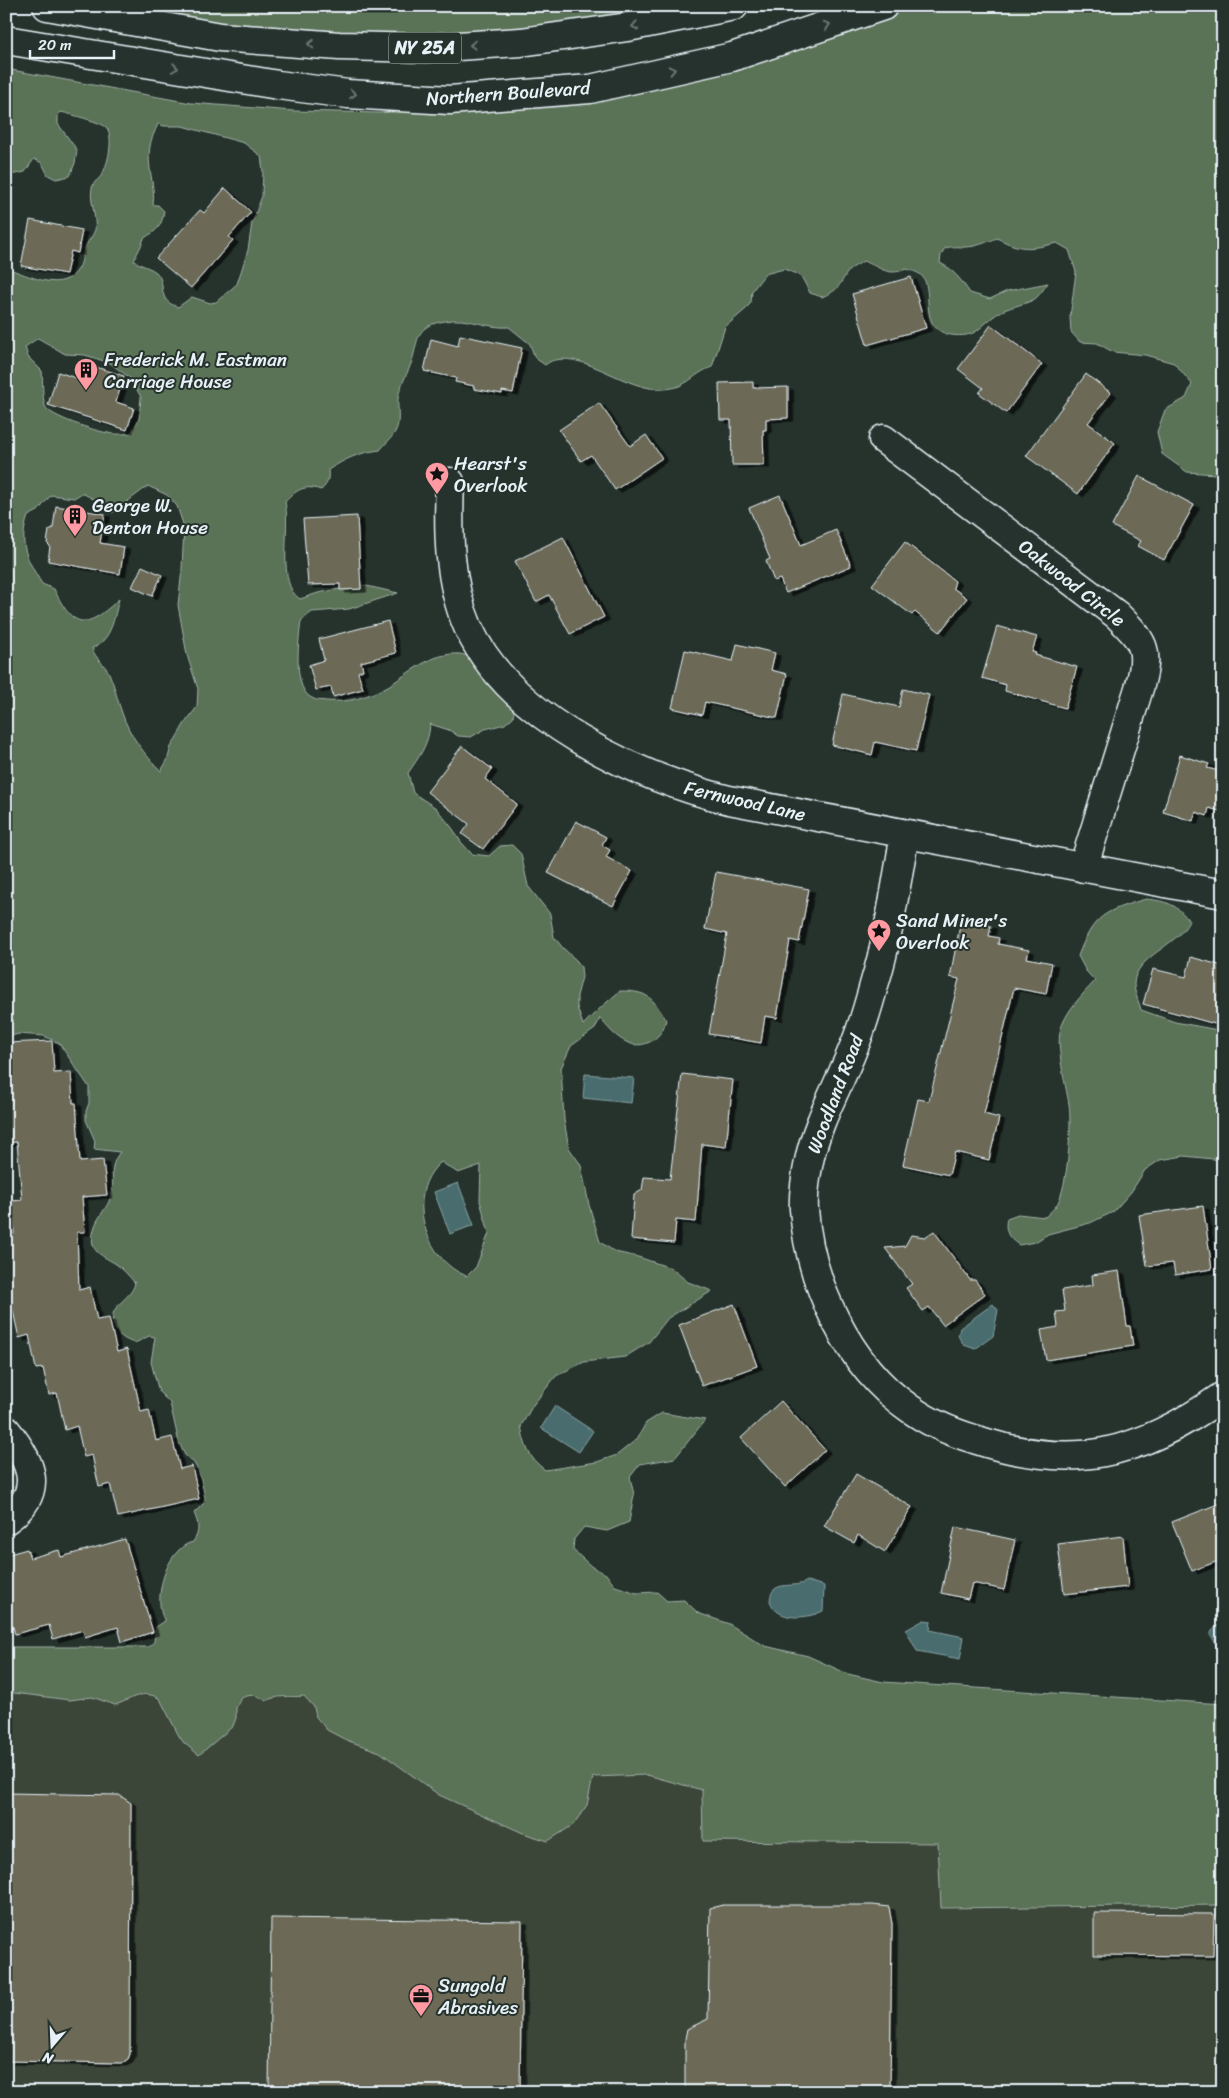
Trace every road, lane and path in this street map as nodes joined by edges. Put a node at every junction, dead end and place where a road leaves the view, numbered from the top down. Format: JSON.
{"nodes":[{"id":1,"x":47,"y":6,"type":"edge"},
{"id":2,"x":734,"y":6,"type":"edge"},
{"id":3,"x":882,"y":6,"type":"edge"},
{"id":4,"x":6,"y":40,"type":"edge"},
{"id":5,"x":883,"y":439,"type":"dead end"},
{"id":6,"x":450,"y":482,"type":"dead end"},
{"id":7,"x":905,"y":834,"type":"junction"},
{"id":8,"x":1083,"y":868,"type":"junction"},
{"id":9,"x":1223,"y":894,"type":"edge"},
{"id":10,"x":1223,"y":1396,"type":"edge"},
{"id":11,"x":6,"y":1430,"type":"edge"},
{"id":12,"x":6,"y":1520,"type":"edge"}],
"edges":[{"from":2,"to":1,"type":"street","number":"NY 25A","one_way":true},
{"from":4,"to":3,"type":"street","name":"Northern Boulevard","one_way":true},
{"from":5,"to":8,"type":"street","name":"Oakwood Circle"},
{"from":6,"to":7,"type":"street","name":"Fernwood Lane"},
{"from":7,"to":8,"type":"street","name":"Fernwood Lane"},
{"from":7,"to":10,"type":"street","name":"Woodland Road"},
{"from":8,"to":9,"type":"street","name":"Fernwood Lane"},
{"from":11,"to":12,"type":"street"}]}
